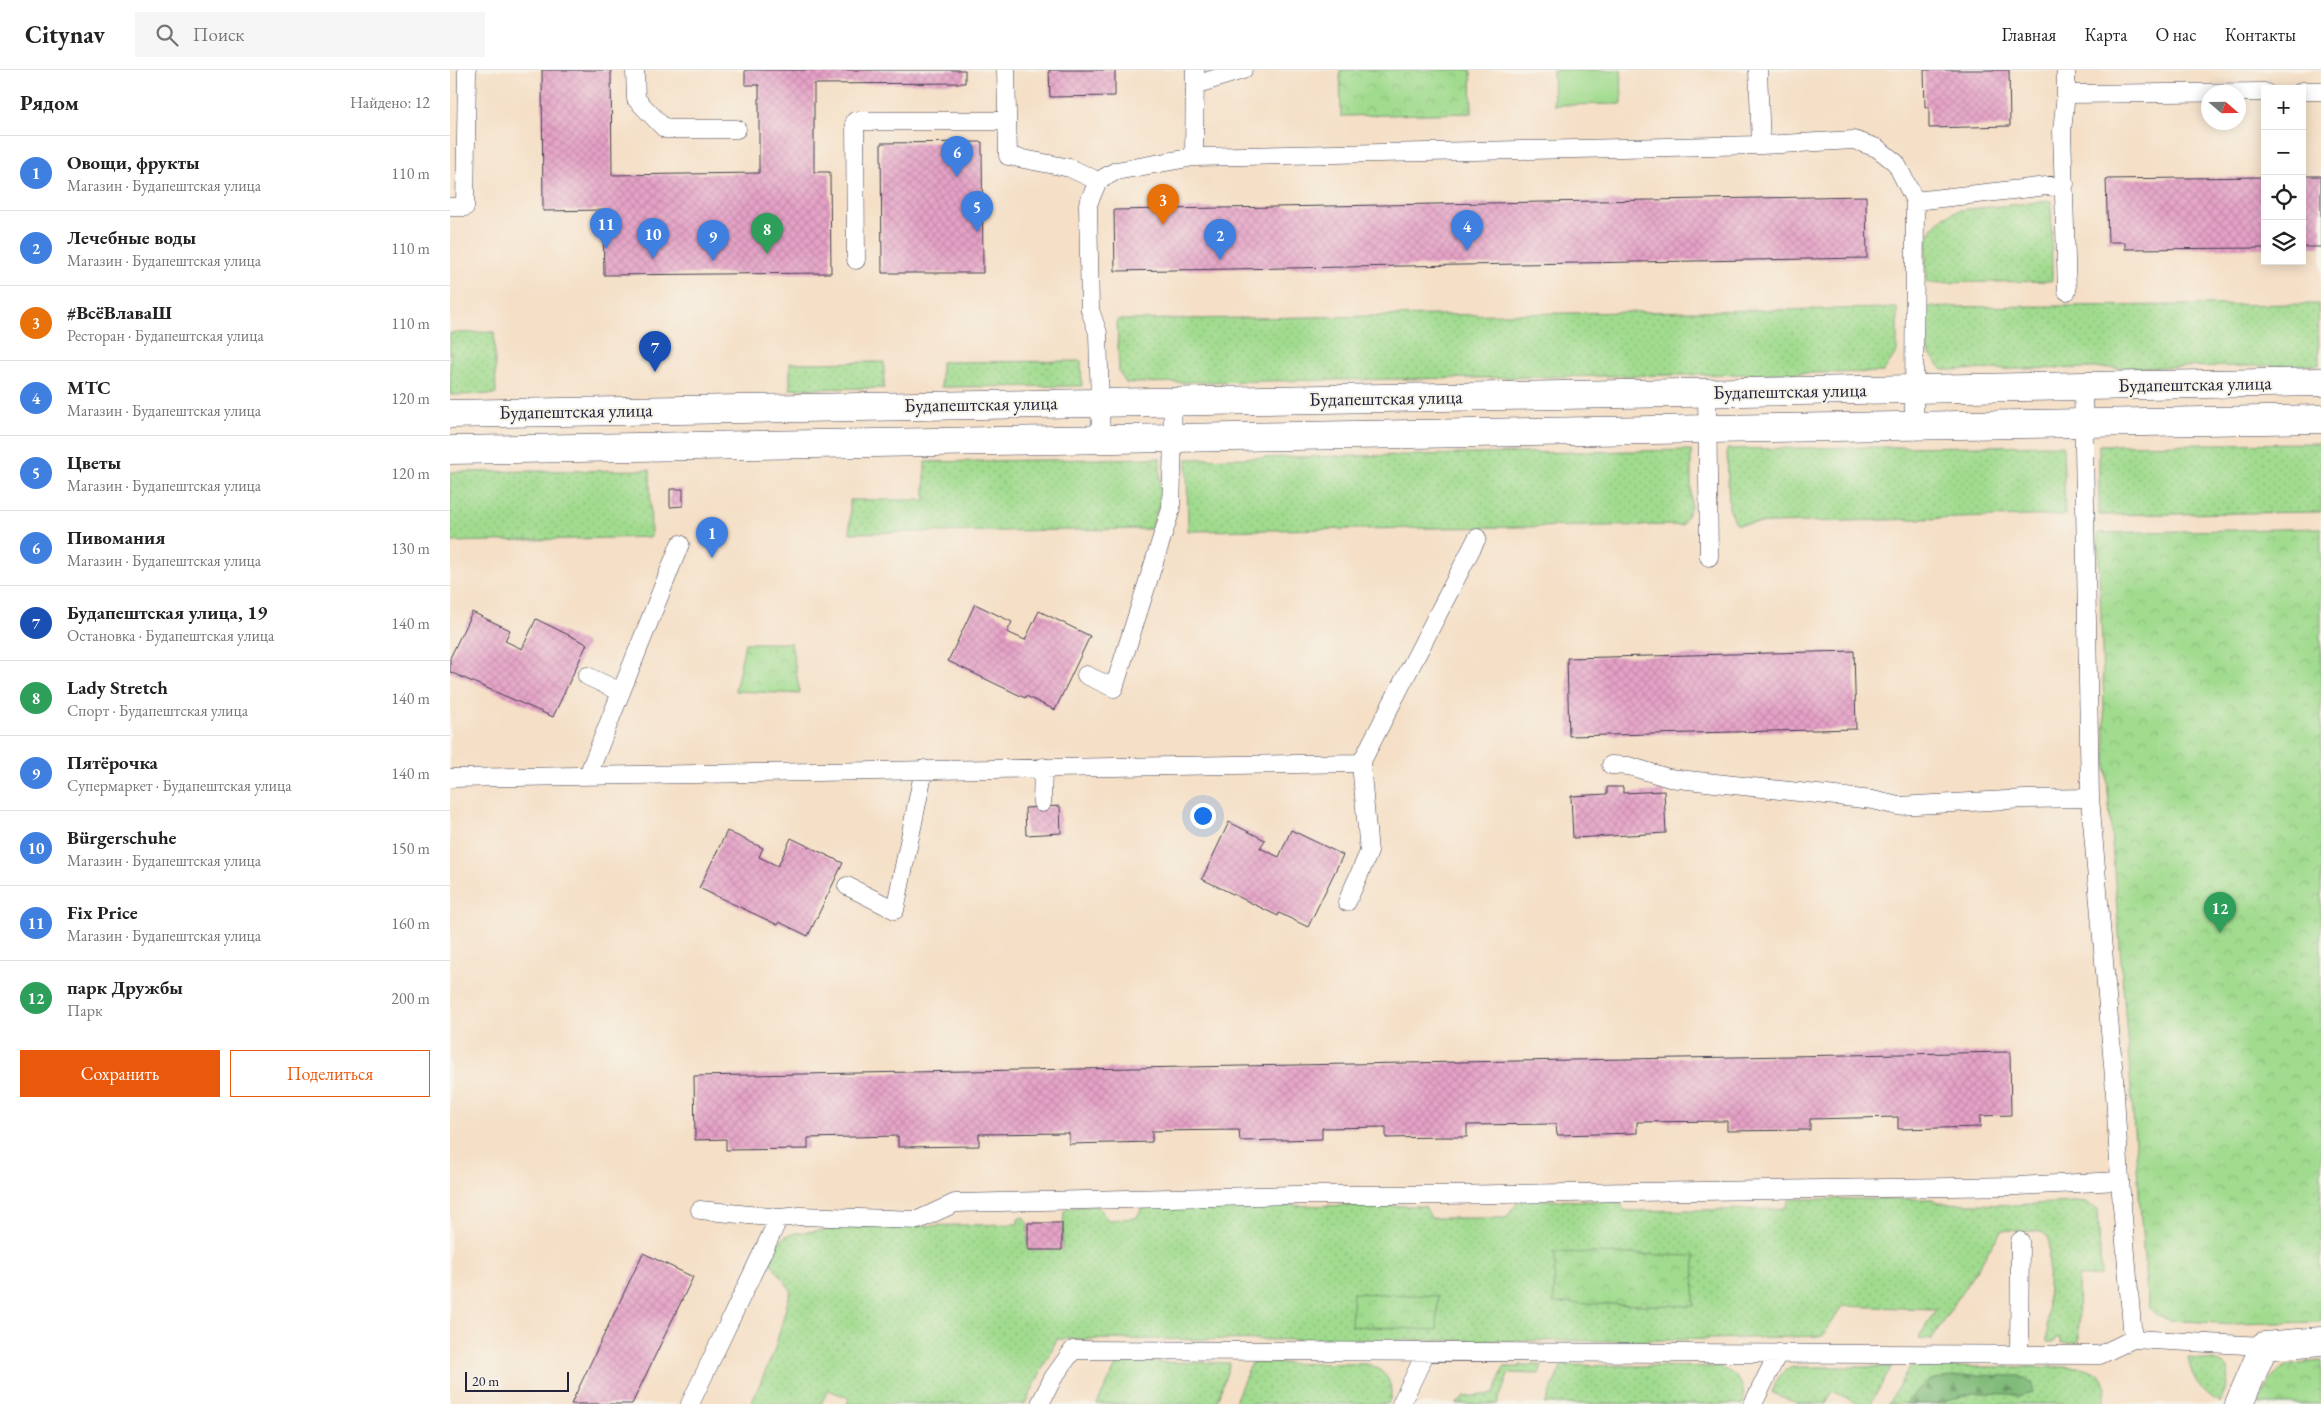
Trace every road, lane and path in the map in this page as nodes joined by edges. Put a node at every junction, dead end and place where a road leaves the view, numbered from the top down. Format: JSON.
{"nodes":[{"id":1,"x":467,"y":70,"type":"edge"},
{"id":2,"x":635,"y":70,"type":"edge"},
{"id":3,"x":1006,"y":70,"type":"edge"},
{"id":4,"x":1243,"y":70,"type":"edge"},
{"id":5,"x":1758,"y":70,"type":"edge"},
{"id":6,"x":2066,"y":70,"type":"edge"},
{"id":7,"x":1195,"y":77,"type":"edge"},
{"id":8,"x":2321,"y":91,"type":"edge"},
{"id":9,"x":2261,"y":92,"type":"edge"},
{"id":10,"x":2306,"y":92,"type":"edge"},
{"id":11,"x":2066,"y":94,"type":"junction"},
{"id":12,"x":1007,"y":122,"type":"junction"},
{"id":13,"x":737,"y":129,"type":"dead end"},
{"id":14,"x":1761,"y":144,"type":"junction"},
{"id":15,"x":1194,"y":157,"type":"junction"},
{"id":16,"x":1098,"y":181,"type":"junction"},
{"id":17,"x":2065,"y":184,"type":"junction"},
{"id":18,"x":1915,"y":201,"type":"junction"},
{"id":19,"x":450,"y":207,"type":"edge"},
{"id":20,"x":856,"y":260,"type":"dead end"},
{"id":21,"x":2067,"y":291,"type":"dead end"},
{"id":22,"x":2321,"y":382,"type":"edge"},
{"id":23,"x":2083,"y":386,"type":"junction"},
{"id":24,"x":1914,"y":389,"type":"junction"},
{"id":25,"x":1707,"y":392,"type":"junction"},
{"id":26,"x":1172,"y":401,"type":"junction"},
{"id":27,"x":1101,"y":402,"type":"junction"},
{"id":28,"x":450,"y":414,"type":"edge"},
{"id":29,"x":2321,"y":418,"type":"edge"},
{"id":30,"x":2084,"y":423,"type":"junction"},
{"id":31,"x":1914,"y":426,"type":"junction"},
{"id":32,"x":1708,"y":429,"type":"junction"},
{"id":33,"x":1174,"y":438,"type":"junction"},
{"id":34,"x":1101,"y":439,"type":"junction"},
{"id":35,"x":450,"y":450,"type":"edge"},
{"id":36,"x":1477,"y":538,"type":"dead end"},
{"id":37,"x":680,"y":544,"type":"dead end"},
{"id":38,"x":1709,"y":557,"type":"dead end"},
{"id":39,"x":1086,"y":675,"type":"dead end"},
{"id":40,"x":587,"y":676,"type":"dead end"},
{"id":41,"x":621,"y":692,"type":"junction"},
{"id":42,"x":1361,"y":763,"type":"junction"},
{"id":43,"x":1611,"y":765,"type":"dead end"},
{"id":44,"x":1042,"y":767,"type":"junction"},
{"id":45,"x":924,"y":769,"type":"junction"},
{"id":46,"x":588,"y":775,"type":"junction"},
{"id":47,"x":450,"y":778,"type":"edge"},
{"id":48,"x":2090,"y":798,"type":"junction"},
{"id":49,"x":1042,"y":803,"type":"dead end"},
{"id":50,"x":847,"y":886,"type":"dead end"},
{"id":51,"x":1347,"y":902,"type":"dead end"},
{"id":52,"x":2120,"y":1181,"type":"junction"},
{"id":53,"x":700,"y":1210,"type":"dead end"},
{"id":54,"x":779,"y":1218,"type":"junction"},
{"id":55,"x":2020,"y":1241,"type":"dead end"},
{"id":56,"x":2133,"y":1339,"type":"junction"},
{"id":57,"x":2321,"y":1341,"type":"edge"},
{"id":58,"x":2264,"y":1346,"type":"junction"},
{"id":59,"x":1426,"y":1352,"type":"junction"},
{"id":60,"x":1778,"y":1353,"type":"junction"},
{"id":61,"x":2018,"y":1354,"type":"junction"},
{"id":62,"x":690,"y":1404,"type":"edge"},
{"id":63,"x":1040,"y":1404,"type":"edge"},
{"id":64,"x":1401,"y":1404,"type":"edge"},
{"id":65,"x":1753,"y":1404,"type":"edge"},
{"id":66,"x":2239,"y":1404,"type":"edge"}],
"edges":[{"from":1,"to":19,"type":"lane"},
{"from":2,"to":13,"type":"lane"},
{"from":3,"to":12,"type":"lane"},
{"from":4,"to":7,"type":"lane"},
{"from":5,"to":14,"type":"lane"},
{"from":6,"to":11,"type":"lane"},
{"from":7,"to":15,"type":"lane"},
{"from":8,"to":10,"type":"lane"},
{"from":9,"to":11,"type":"lane"},
{"from":11,"to":17,"type":"lane"},
{"from":12,"to":16,"type":"lane"},
{"from":12,"to":20,"type":"lane"},
{"from":14,"to":15,"type":"lane"},
{"from":14,"to":18,"type":"lane"},
{"from":15,"to":16,"type":"lane"},
{"from":16,"to":27,"type":"lane"},
{"from":17,"to":18,"type":"lane"},
{"from":17,"to":21,"type":"lane"},
{"from":18,"to":24,"type":"lane"},
{"from":22,"to":23,"type":"street","name":"Будапештская улица"},
{"from":23,"to":24,"type":"street","name":"Будапештская улица"},
{"from":23,"to":30,"type":"lane"},
{"from":24,"to":25,"type":"street","name":"Будапештская улица"},
{"from":24,"to":31,"type":"lane"},
{"from":25,"to":26,"type":"street","name":"Будапештская улица"},
{"from":25,"to":32,"type":"lane"},
{"from":26,"to":27,"type":"street","name":"Будапештская улица"},
{"from":26,"to":33,"type":"lane"},
{"from":27,"to":28,"type":"street","name":"Будапештская улица"},
{"from":27,"to":34,"type":"lane"},
{"from":29,"to":30,"type":"street","name":"Будапештская улица"},
{"from":30,"to":31,"type":"street","name":"Будапештская улица"},
{"from":30,"to":48,"type":"lane"},
{"from":31,"to":32,"type":"street","name":"Будапештская улица"},
{"from":32,"to":33,"type":"street","name":"Будапештская улица"},
{"from":32,"to":38,"type":"lane"},
{"from":33,"to":34,"type":"street","name":"Будапештская улица"},
{"from":33,"to":39,"type":"lane"},
{"from":34,"to":35,"type":"street","name":"Будапештская улица"},
{"from":36,"to":42,"type":"lane"},
{"from":37,"to":41,"type":"lane"},
{"from":40,"to":41,"type":"lane"},
{"from":41,"to":46,"type":"lane"},
{"from":42,"to":44,"type":"lane"},
{"from":42,"to":51,"type":"lane"},
{"from":43,"to":48,"type":"lane"},
{"from":44,"to":45,"type":"lane"},
{"from":44,"to":49,"type":"lane"},
{"from":45,"to":46,"type":"lane"},
{"from":45,"to":50,"type":"lane"},
{"from":46,"to":47,"type":"lane"},
{"from":48,"to":52,"type":"lane"},
{"from":52,"to":54,"type":"lane"},
{"from":52,"to":56,"type":"lane"},
{"from":53,"to":54,"type":"lane"},
{"from":54,"to":62,"type":"lane"},
{"from":55,"to":61,"type":"lane"},
{"from":56,"to":58,"type":"lane"},
{"from":56,"to":61,"type":"lane"},
{"from":57,"to":58,"type":"street"},
{"from":58,"to":66,"type":"street"},
{"from":59,"to":60,"type":"lane"},
{"from":59,"to":63,"type":"lane"},
{"from":59,"to":64,"type":"lane"},
{"from":60,"to":61,"type":"lane"},
{"from":60,"to":65,"type":"lane"}]}
